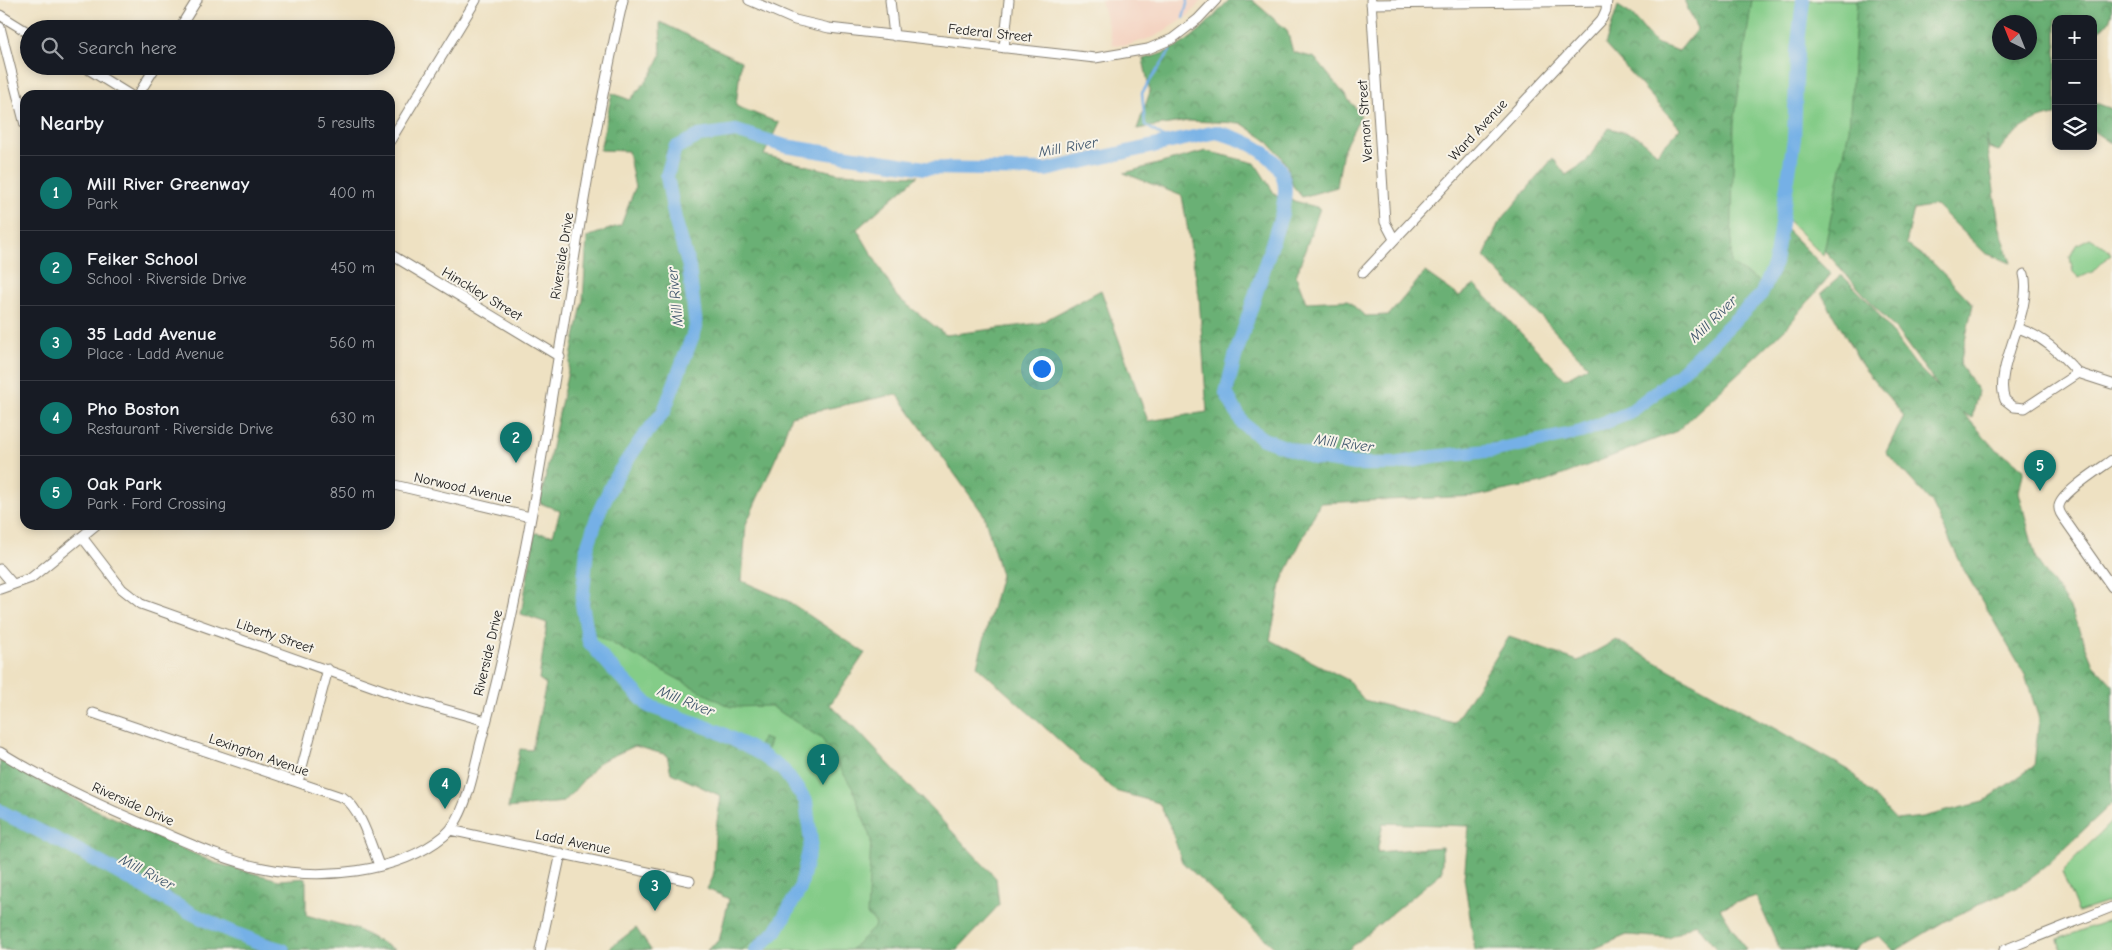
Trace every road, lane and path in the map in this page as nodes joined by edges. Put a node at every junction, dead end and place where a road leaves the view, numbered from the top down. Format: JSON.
{"nodes":[{"id":1,"x":197,"y":0,"type":"edge"},
{"id":2,"x":476,"y":0,"type":"edge"},
{"id":3,"x":623,"y":0,"type":"edge"},
{"id":4,"x":749,"y":0,"type":"edge"},
{"id":5,"x":890,"y":0,"type":"edge"},
{"id":6,"x":1009,"y":0,"type":"edge"},
{"id":7,"x":1216,"y":0,"type":"edge"},
{"id":8,"x":1607,"y":1,"type":"edge"},
{"id":9,"x":1371,"y":2,"type":"edge"},
{"id":10,"x":0,"y":15,"type":"edge"},
{"id":11,"x":185,"y":20,"type":"edge"},
{"id":12,"x":0,"y":27,"type":"edge"},
{"id":13,"x":20,"y":27,"type":"edge"},
{"id":14,"x":894,"y":36,"type":"junction"},
{"id":15,"x":1004,"y":48,"type":"junction"},
{"id":16,"x":98,"y":75,"type":"edge"},
{"id":17,"x":150,"y":75,"type":"edge"},
{"id":18,"x":122,"y":90,"type":"edge"},
{"id":19,"x":141,"y":90,"type":"edge"},
{"id":20,"x":20,"y":105,"type":"edge"},
{"id":21,"x":395,"y":133,"type":"edge"},
{"id":22,"x":1394,"y":239,"type":"junction"},
{"id":23,"x":395,"y":257,"type":"edge"},
{"id":24,"x":1363,"y":273,"type":"dead end"},
{"id":25,"x":2024,"y":274,"type":"dead end"},
{"id":26,"x":2017,"y":328,"type":"junction"},
{"id":27,"x":560,"y":357,"type":"junction"},
{"id":28,"x":2078,"y":374,"type":"junction"},
{"id":29,"x":2112,"y":384,"type":"edge"},
{"id":30,"x":2112,"y":460,"type":"edge"},
{"id":31,"x":395,"y":485,"type":"edge"},
{"id":32,"x":530,"y":517,"type":"junction"},
{"id":33,"x":90,"y":530,"type":"edge"},
{"id":34,"x":82,"y":537,"type":"junction"},
{"id":35,"x":0,"y":569,"type":"edge"},
{"id":36,"x":12,"y":583,"type":"junction"},
{"id":37,"x":2112,"y":587,"type":"edge"},
{"id":38,"x":0,"y":589,"type":"edge"},
{"id":39,"x":328,"y":669,"type":"junction"},
{"id":40,"x":93,"y":713,"type":"dead end"},
{"id":41,"x":486,"y":721,"type":"junction"},
{"id":42,"x":0,"y":752,"type":"edge"},
{"id":43,"x":298,"y":782,"type":"junction"},
{"id":44,"x":450,"y":830,"type":"junction"},
{"id":45,"x":561,"y":853,"type":"junction"},
{"id":46,"x":379,"y":865,"type":"junction"},
{"id":47,"x":690,"y":880,"type":"dead end"},
{"id":48,"x":2112,"y":907,"type":"edge"},
{"id":49,"x":540,"y":950,"type":"edge"},
{"id":50,"x":2004,"y":950,"type":"edge"}],
"edges":[{"from":1,"to":11,"type":"street"},
{"from":2,"to":21,"type":"street"},
{"from":3,"to":27,"type":"street","name":"Riverside Drive"},
{"from":4,"to":14,"type":"street","name":"Federal Street"},
{"from":5,"to":14,"type":"street"},
{"from":6,"to":15,"type":"street"},
{"from":7,"to":15,"type":"street","name":"Federal Street"},
{"from":8,"to":9,"type":"street"},
{"from":8,"to":22,"type":"street","name":"Ward Avenue"},
{"from":9,"to":22,"type":"street","name":"Vernon Street"},
{"from":10,"to":13,"type":"street"},
{"from":12,"to":20,"type":"street"},
{"from":14,"to":15,"type":"street","name":"Federal Street"},
{"from":16,"to":18,"type":"street"},
{"from":17,"to":19,"type":"street"},
{"from":22,"to":24,"type":"street","name":"Ward Avenue"},
{"from":23,"to":27,"type":"street","name":"Hinckley Street"},
{"from":25,"to":26,"type":"street"},
{"from":26,"to":28,"type":"street"},
{"from":26,"to":28,"type":"street"},
{"from":27,"to":32,"type":"street","name":"Riverside Drive"},
{"from":28,"to":29,"type":"street"},
{"from":30,"to":37,"type":"street"},
{"from":31,"to":32,"type":"street","name":"Norwood Avenue"},
{"from":32,"to":41,"type":"street","name":"Riverside Drive"},
{"from":33,"to":34,"type":"street"},
{"from":34,"to":36,"type":"street"},
{"from":34,"to":39,"type":"street","name":"Liberty Street"},
{"from":35,"to":36,"type":"street"},
{"from":36,"to":38,"type":"street"},
{"from":39,"to":41,"type":"street","name":"Liberty Street"},
{"from":39,"to":43,"type":"street"},
{"from":40,"to":43,"type":"street","name":"Lexington Avenue"},
{"from":41,"to":44,"type":"street","name":"Riverside Drive"},
{"from":42,"to":46,"type":"street","name":"Riverside Drive"},
{"from":43,"to":46,"type":"street","name":"Lexington Avenue"},
{"from":44,"to":45,"type":"street","name":"Ladd Avenue"},
{"from":44,"to":46,"type":"street","name":"Riverside Drive"},
{"from":45,"to":47,"type":"street","name":"Ladd Avenue"},
{"from":45,"to":49,"type":"street"},
{"from":48,"to":50,"type":"street"}]}
